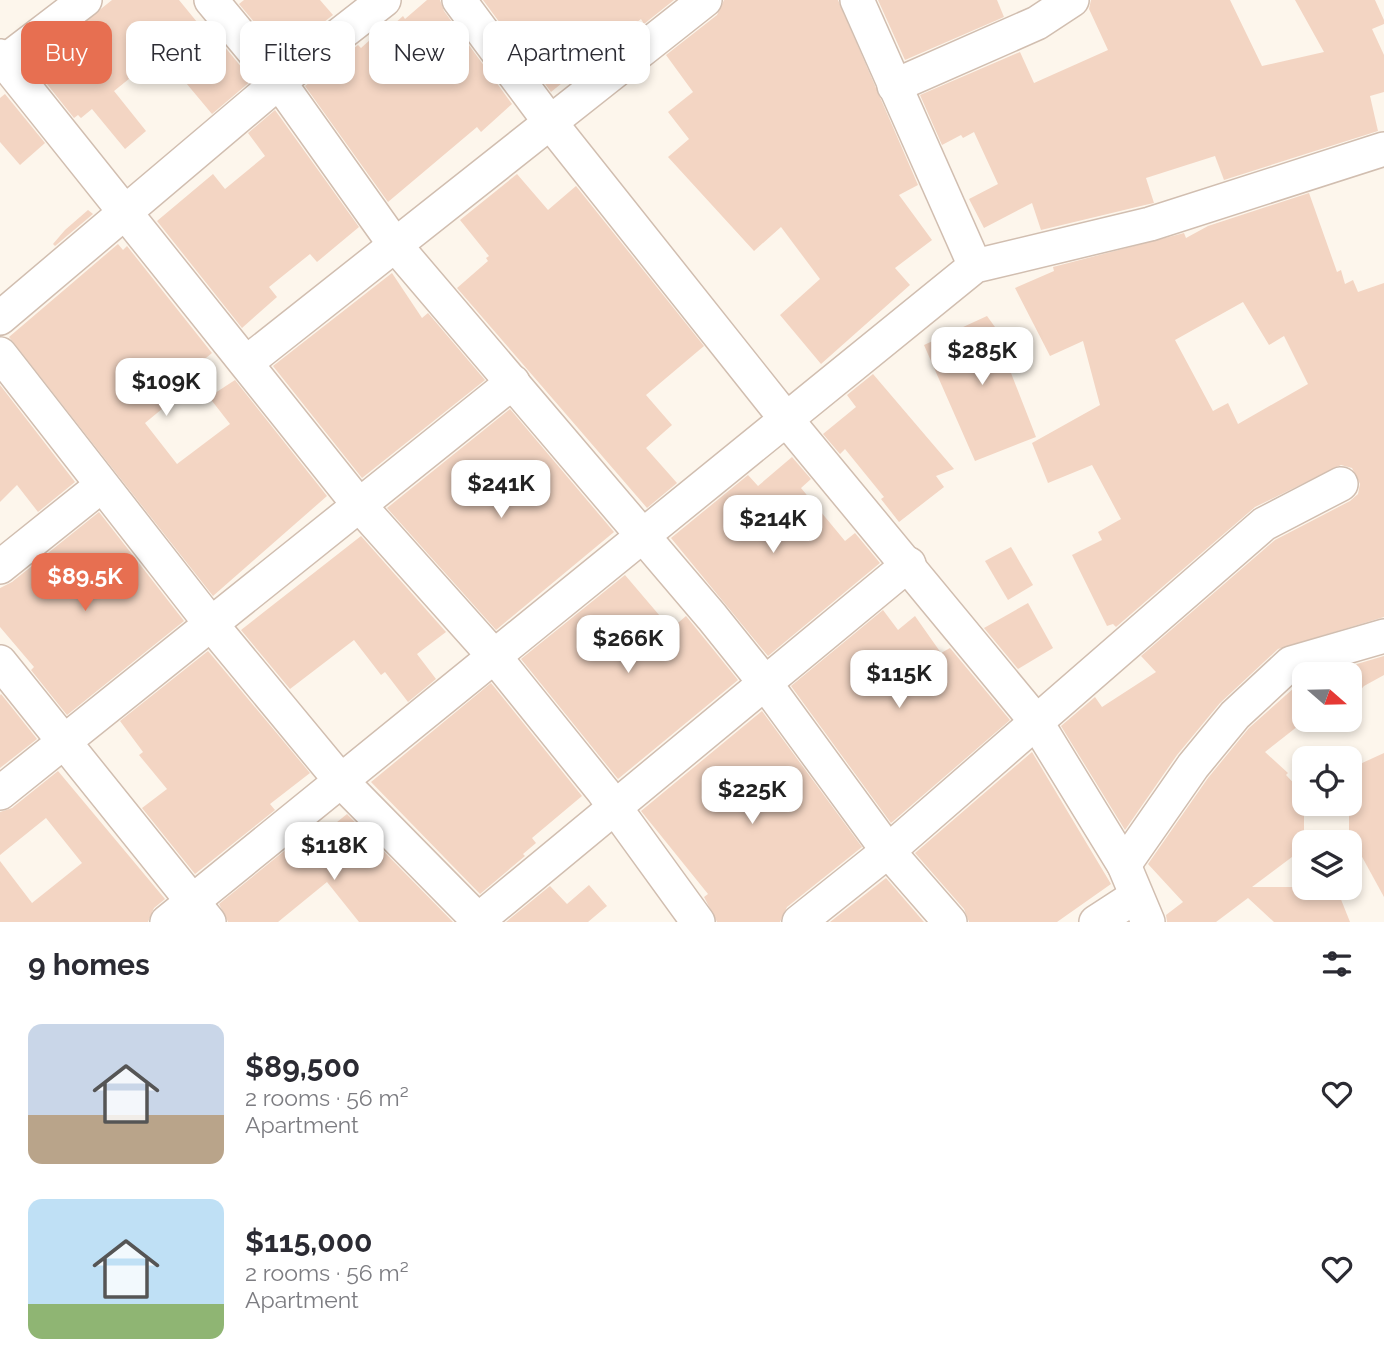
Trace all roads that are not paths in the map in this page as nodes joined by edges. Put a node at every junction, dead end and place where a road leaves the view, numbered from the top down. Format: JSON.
{"nodes":[{"id":1,"x":85,"y":0,"type":"edge"},
{"id":2,"x":211,"y":0,"type":"edge"},
{"id":3,"x":384,"y":0,"type":"edge"},
{"id":4,"x":459,"y":0,"type":"edge"},
{"id":5,"x":705,"y":0,"type":"edge"},
{"id":6,"x":857,"y":0,"type":"edge"},
{"id":7,"x":1072,"y":0,"type":"edge"},
{"id":8,"x":355,"y":23,"type":"edge"},
{"id":9,"x":240,"y":35,"type":"edge"},
{"id":10,"x":1,"y":61,"type":"edge"},
{"id":11,"x":277,"y":84,"type":"edge"},
{"id":12,"x":280,"y":84,"type":"edge"},
{"id":13,"x":894,"y":86,"type":"junction"},
{"id":14,"x":549,"y":121,"type":"junction"},
{"id":15,"x":1384,"y":149,"type":"edge"},
{"id":16,"x":123,"y":212,"type":"junction"},
{"id":17,"x":395,"y":245,"type":"junction"},
{"id":18,"x":975,"y":266,"type":"junction"},
{"id":19,"x":0,"y":318,"type":"edge"},
{"id":20,"x":0,"y":354,"type":"edge"},
{"id":21,"x":246,"y":363,"type":"junction"},
{"id":22,"x":513,"y":382,"type":"junction"},
{"id":23,"x":786,"y":419,"type":"junction"},
{"id":24,"x":1341,"y":484,"type":"dead end"},
{"id":25,"x":101,"y":486,"type":"junction"},
{"id":26,"x":359,"y":505,"type":"junction"},
{"id":27,"x":641,"y":537,"type":"junction"},
{"id":28,"x":909,"y":564,"type":"junction"},
{"id":29,"x":0,"y":567,"type":"edge"},
{"id":30,"x":211,"y":624,"type":"junction"},
{"id":31,"x":1384,"y":636,"type":"edge"},
{"id":32,"x":494,"y":656,"type":"junction"},
{"id":33,"x":0,"y":662,"type":"edge"},
{"id":34,"x":765,"y":683,"type":"junction"},
{"id":35,"x":1035,"y":720,"type":"junction"},
{"id":36,"x":62,"y":743,"type":"junction"},
{"id":37,"x":341,"y":781,"type":"junction"},
{"id":38,"x":0,"y":793,"type":"edge"},
{"id":39,"x":609,"y":799,"type":"junction"},
{"id":40,"x":888,"y":850,"type":"junction"},
{"id":41,"x":1124,"y":865,"type":"junction"},
{"id":42,"x":1142,"y":909,"type":"edge"},
{"id":43,"x":189,"y":915,"type":"edge"},
{"id":44,"x":478,"y":921,"type":"edge"},
{"id":45,"x":698,"y":922,"type":"edge"},
{"id":46,"x":799,"y":922,"type":"edge"},
{"id":47,"x":950,"y":922,"type":"edge"},
{"id":48,"x":1096,"y":922,"type":"edge"}],
"edges":[{"from":1,"to":10,"type":"street"},
{"from":2,"to":9,"type":"street"},
{"from":3,"to":8,"type":"street"},
{"from":4,"to":14,"type":"street"},
{"from":5,"to":14,"type":"street"},
{"from":6,"to":13,"type":"street"},
{"from":7,"to":13,"type":"street"},
{"from":10,"to":16,"type":"street"},
{"from":11,"to":16,"type":"street"},
{"from":12,"to":17,"type":"street"},
{"from":13,"to":18,"type":"street"},
{"from":14,"to":17,"type":"street"},
{"from":14,"to":23,"type":"street"},
{"from":15,"to":18,"type":"street"},
{"from":16,"to":19,"type":"street"},
{"from":16,"to":21,"type":"street"},
{"from":17,"to":21,"type":"street"},
{"from":17,"to":22,"type":"street"},
{"from":18,"to":23,"type":"street"},
{"from":20,"to":25,"type":"street"},
{"from":21,"to":26,"type":"street"},
{"from":22,"to":26,"type":"street"},
{"from":22,"to":27,"type":"street"},
{"from":23,"to":27,"type":"street"},
{"from":23,"to":28,"type":"street"},
{"from":24,"to":35,"type":"street"},
{"from":25,"to":29,"type":"street"},
{"from":25,"to":30,"type":"street"},
{"from":26,"to":30,"type":"street"},
{"from":26,"to":32,"type":"street"},
{"from":27,"to":32,"type":"street"},
{"from":27,"to":34,"type":"street"},
{"from":28,"to":34,"type":"street"},
{"from":28,"to":35,"type":"street"},
{"from":30,"to":36,"type":"street"},
{"from":30,"to":37,"type":"street"},
{"from":31,"to":41,"type":"street"},
{"from":32,"to":37,"type":"street"},
{"from":32,"to":39,"type":"street"},
{"from":33,"to":36,"type":"street"},
{"from":34,"to":39,"type":"street"},
{"from":34,"to":40,"type":"street"},
{"from":35,"to":40,"type":"street"},
{"from":35,"to":41,"type":"street"},
{"from":36,"to":38,"type":"street"},
{"from":36,"to":43,"type":"street"},
{"from":37,"to":43,"type":"street"},
{"from":37,"to":44,"type":"street"},
{"from":39,"to":44,"type":"street"},
{"from":39,"to":45,"type":"street"},
{"from":40,"to":46,"type":"street"},
{"from":40,"to":47,"type":"street"},
{"from":41,"to":42,"type":"street"},
{"from":42,"to":48,"type":"street"}]}
